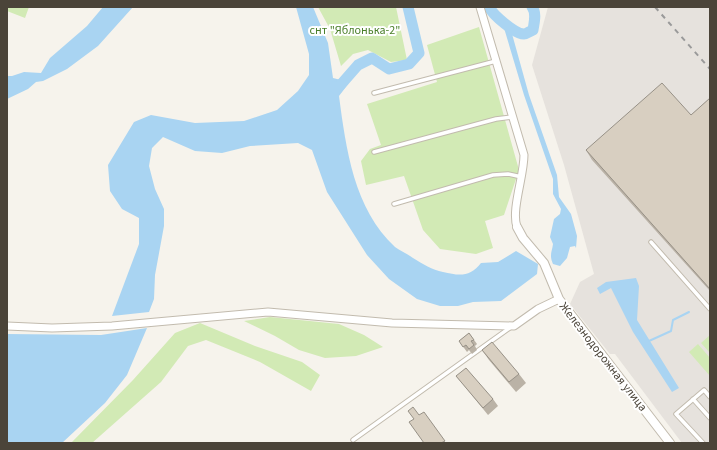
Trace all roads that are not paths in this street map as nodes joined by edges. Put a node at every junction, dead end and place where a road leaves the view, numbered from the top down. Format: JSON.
{"nodes":[{"id":1,"x":480,"y":7,"type":"edge"},
{"id":2,"x":496,"y":61,"type":"junction"},
{"id":3,"x":374,"y":93,"type":"dead end"},
{"id":4,"x":513,"y":117,"type":"junction"},
{"id":5,"x":374,"y":152,"type":"dead end"},
{"id":6,"x":522,"y":178,"type":"junction"},
{"id":7,"x":394,"y":204,"type":"dead end"},
{"id":8,"x":517,"y":227,"type":"joint"},
{"id":9,"x":651,"y":242,"type":"dead end"},
{"id":10,"x":559,"y":299,"type":"junction"},
{"id":11,"x":710,"y":309,"type":"edge"},
{"id":12,"x":7,"y":326,"type":"edge"},
{"id":13,"x":514,"y":326,"type":"junction"},
{"id":14,"x":710,"y":397,"type":"edge"},
{"id":15,"x":693,"y":399,"type":"junction"},
{"id":16,"x":710,"y":418,"type":"edge"},
{"id":17,"x":353,"y":440,"type":"dead end"},
{"id":18,"x":670,"y":443,"type":"edge"},
{"id":19,"x":703,"y":443,"type":"edge"}],
"edges":[{"from":1,"to":2,"type":"street"},
{"from":2,"to":3,"type":"lane"},
{"from":2,"to":4,"type":"street"},
{"from":4,"to":5,"type":"lane"},
{"from":4,"to":6,"type":"street"},
{"from":6,"to":7,"type":"lane"},
{"from":6,"to":8,"type":"street"},
{"from":8,"to":10,"type":"street","name":"Железнодорожная улица"},
{"from":9,"to":11,"type":"lane"},
{"from":10,"to":13,"type":"street"},
{"from":10,"to":18,"type":"street","name":"Железнодорожная улица"},
{"from":12,"to":13,"type":"street"},
{"from":13,"to":17,"type":"lane"},
{"from":14,"to":15,"type":"lane"},
{"from":15,"to":16,"type":"lane"},
{"from":15,"to":19,"type":"lane"}]}
